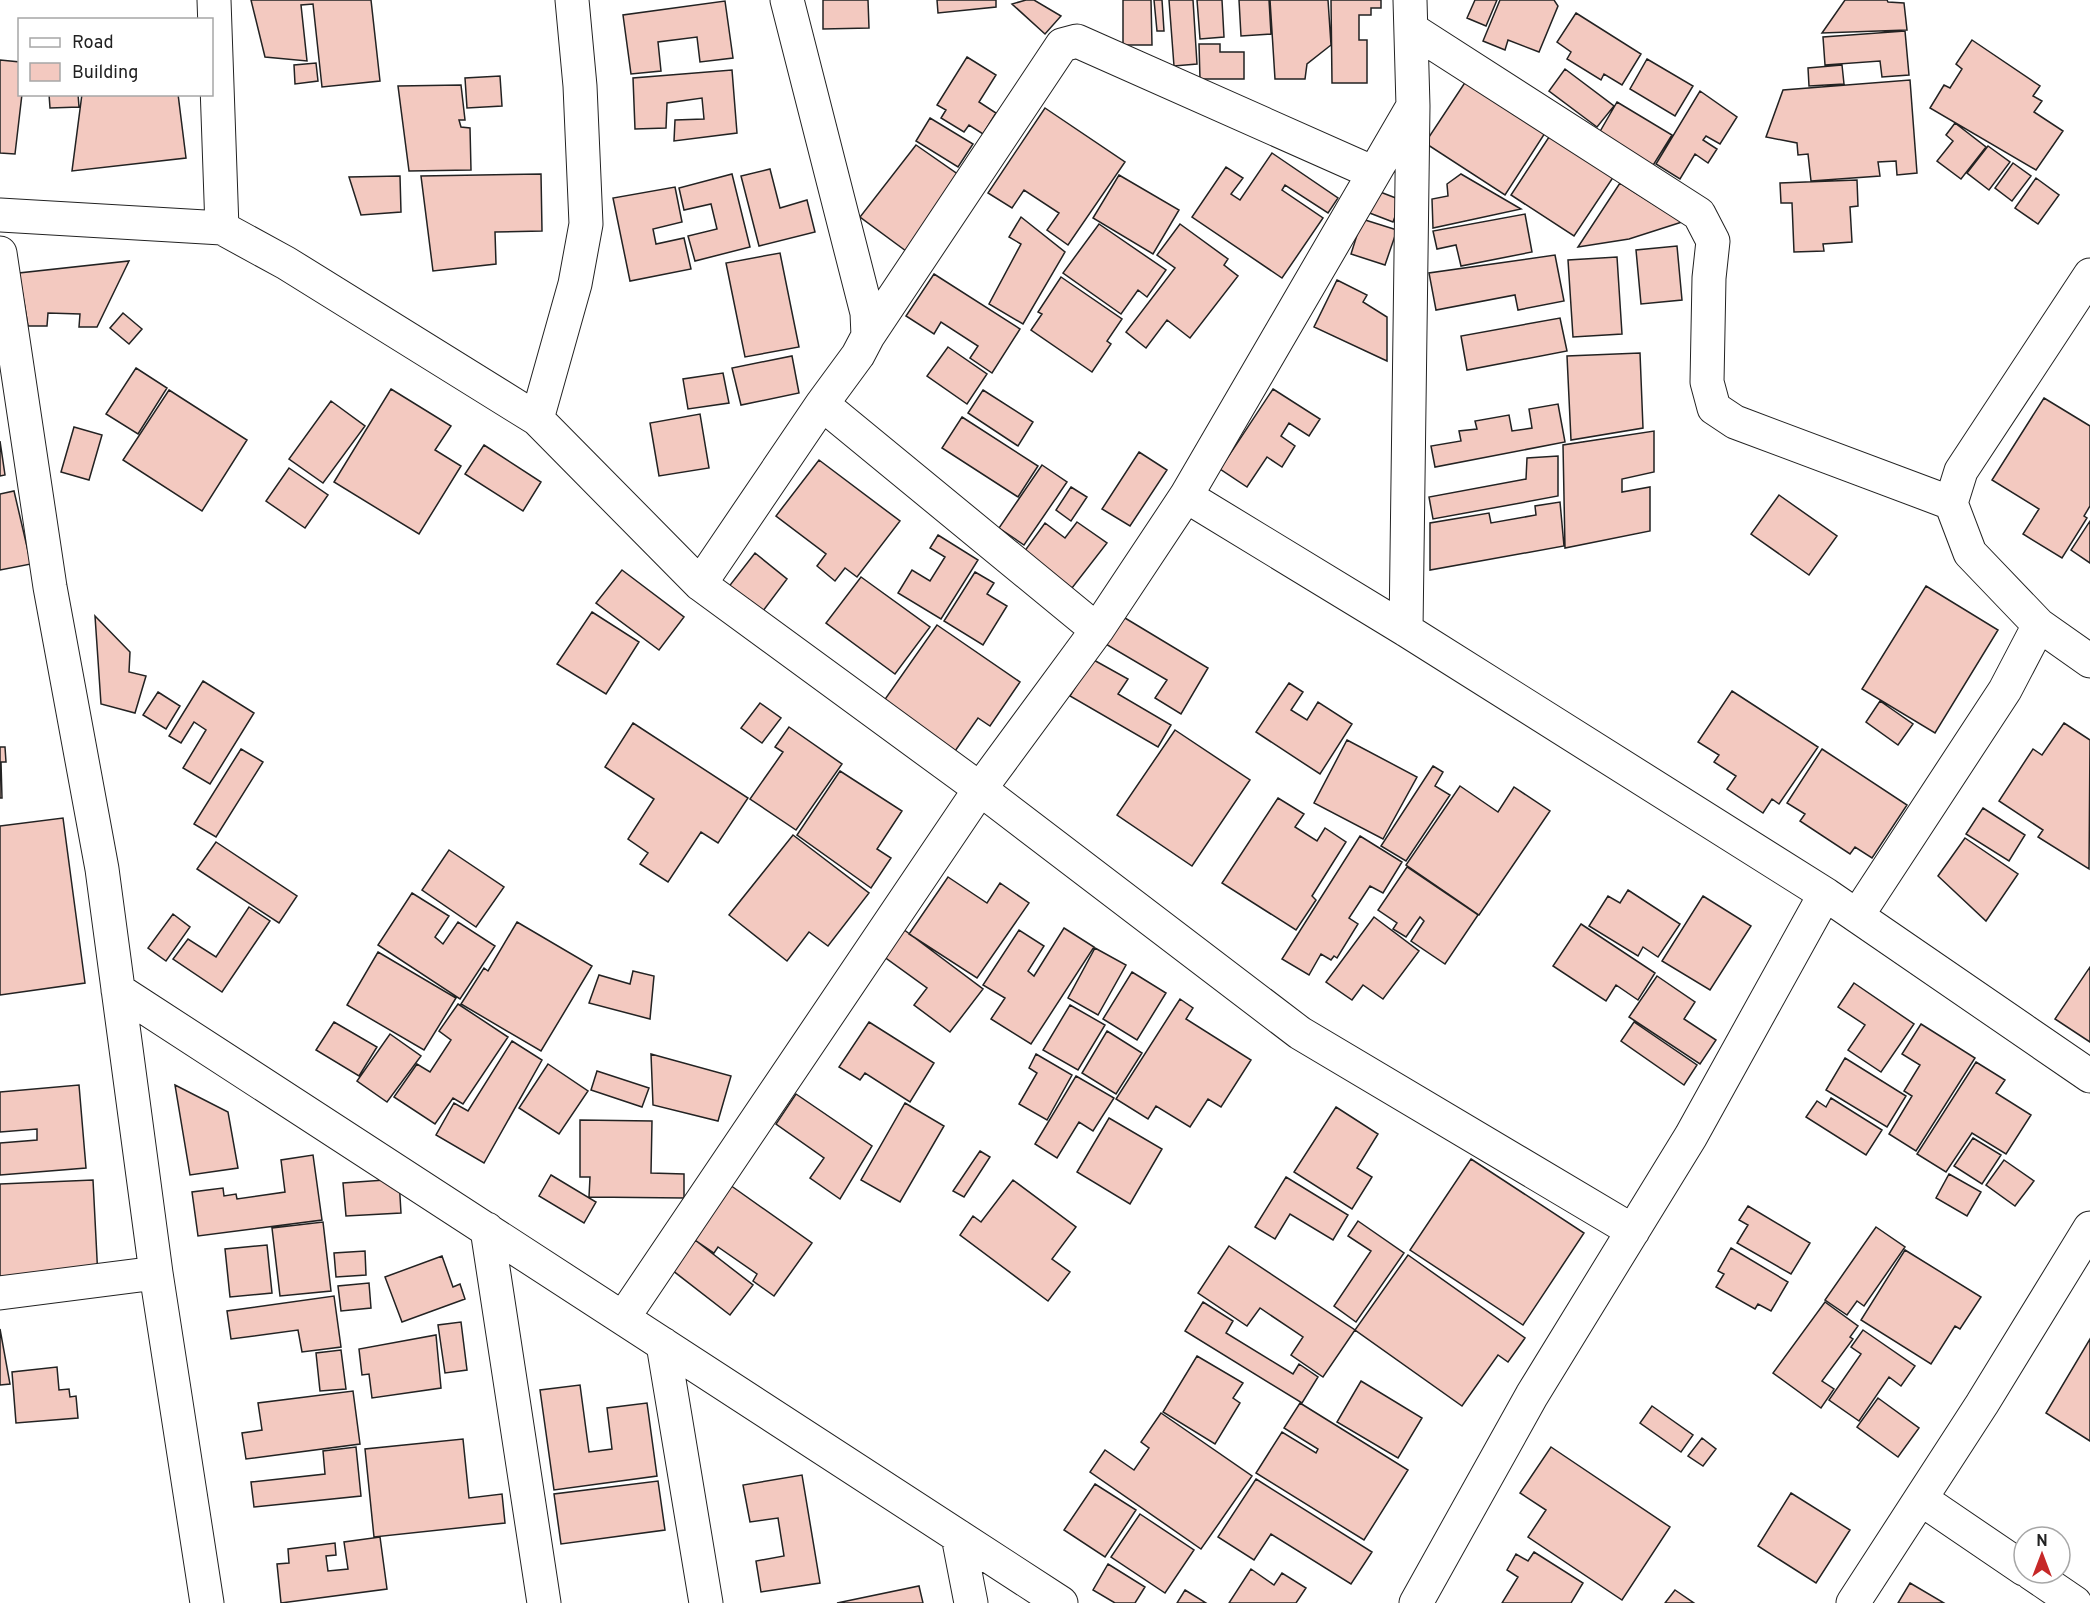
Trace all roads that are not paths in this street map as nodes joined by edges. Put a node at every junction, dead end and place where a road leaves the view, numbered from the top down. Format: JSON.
{"nodes":[{"id":1,"x":214,"y":0,"type":"edge"},
{"id":2,"x":572,"y":0,"type":"edge"},
{"id":3,"x":787,"y":0,"type":"edge"},
{"id":4,"x":1411,"y":14,"type":"edge"},
{"id":5,"x":1413,"y":106,"type":"junction"},
{"id":6,"x":1374,"y":173,"type":"junction"},
{"id":7,"x":0,"y":215,"type":"edge"},
{"id":8,"x":222,"y":228,"type":"junction"},
{"id":9,"x":0,"y":253,"type":"edge"},
{"id":10,"x":2090,"y":275,"type":"edge"},
{"id":11,"x":868,"y":336,"type":"junction"},
{"id":12,"x":822,"y":404,"type":"junction"},
{"id":13,"x":537,"y":419,"type":"junction"},
{"id":14,"x":1186,"y":496,"type":"junction"},
{"id":15,"x":1951,"y":503,"type":"junction"},
{"id":16,"x":700,"y":584,"type":"junction"},
{"id":17,"x":2039,"y":625,"type":"junction"},
{"id":18,"x":1097,"y":630,"type":"junction"},
{"id":19,"x":1406,"y":630,"type":"junction"},
{"id":20,"x":2090,"y":661,"type":"edge"},
{"id":21,"x":980,"y":789,"type":"junction"},
{"id":22,"x":1825,"y":894,"type":"junction"},
{"id":23,"x":1857,"y":916,"type":"junction"},
{"id":24,"x":118,"y":990,"type":"junction"},
{"id":25,"x":2090,"y":1076,"type":"edge"},
{"id":26,"x":2090,"y":1228,"type":"edge"},
{"id":27,"x":487,"y":1229,"type":"junction"},
{"id":28,"x":1633,"y":1231,"type":"junction"},
{"id":29,"x":156,"y":1273,"type":"junction"},
{"id":30,"x":0,"y":1293,"type":"edge"},
{"id":31,"x":623,"y":1318,"type":"junction"},
{"id":32,"x":663,"y":1344,"type":"junction"},
{"id":33,"x":1921,"y":1499,"type":"junction"},
{"id":34,"x":958,"y":1536,"type":"junction"},
{"id":35,"x":2012,"y":1561,"type":"edge"},
{"id":36,"x":2049,"y":1585,"type":"edge"},
{"id":37,"x":207,"y":1603,"type":"edge"},
{"id":38,"x":544,"y":1603,"type":"edge"},
{"id":39,"x":706,"y":1603,"type":"edge"},
{"id":40,"x":971,"y":1603,"type":"edge"},
{"id":41,"x":1061,"y":1603,"type":"edge"},
{"id":42,"x":1416,"y":1603,"type":"edge"},
{"id":43,"x":1853,"y":1603,"type":"edge"},
{"id":44,"x":2075,"y":1603,"type":"edge"}],
"edges":[{"from":1,"to":8,"type":"street"},
{"from":2,"to":13,"type":"street"},
{"from":3,"to":11,"type":"street"},
{"from":4,"to":5,"type":"street"},
{"from":4,"to":15,"type":"street"},
{"from":5,"to":6,"type":"street"},
{"from":5,"to":19,"type":"street"},
{"from":6,"to":11,"type":"street"},
{"from":6,"to":14,"type":"street"},
{"from":7,"to":8,"type":"street"},
{"from":8,"to":13,"type":"street"},
{"from":9,"to":24,"type":"street"},
{"from":10,"to":15,"type":"street"},
{"from":11,"to":12,"type":"street"},
{"from":12,"to":16,"type":"street"},
{"from":12,"to":18,"type":"street"},
{"from":13,"to":16,"type":"street"},
{"from":14,"to":18,"type":"street"},
{"from":14,"to":19,"type":"street"},
{"from":15,"to":17,"type":"street"},
{"from":16,"to":21,"type":"street"},
{"from":17,"to":20,"type":"street"},
{"from":17,"to":23,"type":"street"},
{"from":18,"to":21,"type":"street"},
{"from":19,"to":22,"type":"street"},
{"from":21,"to":28,"type":"street"},
{"from":21,"to":31,"type":"street"},
{"from":22,"to":23,"type":"street"},
{"from":22,"to":28,"type":"street"},
{"from":23,"to":25,"type":"street"},
{"from":24,"to":27,"type":"street"},
{"from":24,"to":29,"type":"street"},
{"from":26,"to":33,"type":"street"},
{"from":27,"to":31,"type":"street"},
{"from":27,"to":38,"type":"street"},
{"from":28,"to":42,"type":"street"},
{"from":29,"to":30,"type":"street"},
{"from":29,"to":37,"type":"street"},
{"from":31,"to":32,"type":"street"},
{"from":32,"to":34,"type":"street"},
{"from":32,"to":39,"type":"street"},
{"from":33,"to":35,"type":"street"},
{"from":33,"to":43,"type":"street"},
{"from":34,"to":40,"type":"street"},
{"from":34,"to":41,"type":"street"},
{"from":36,"to":44,"type":"street"}]}
